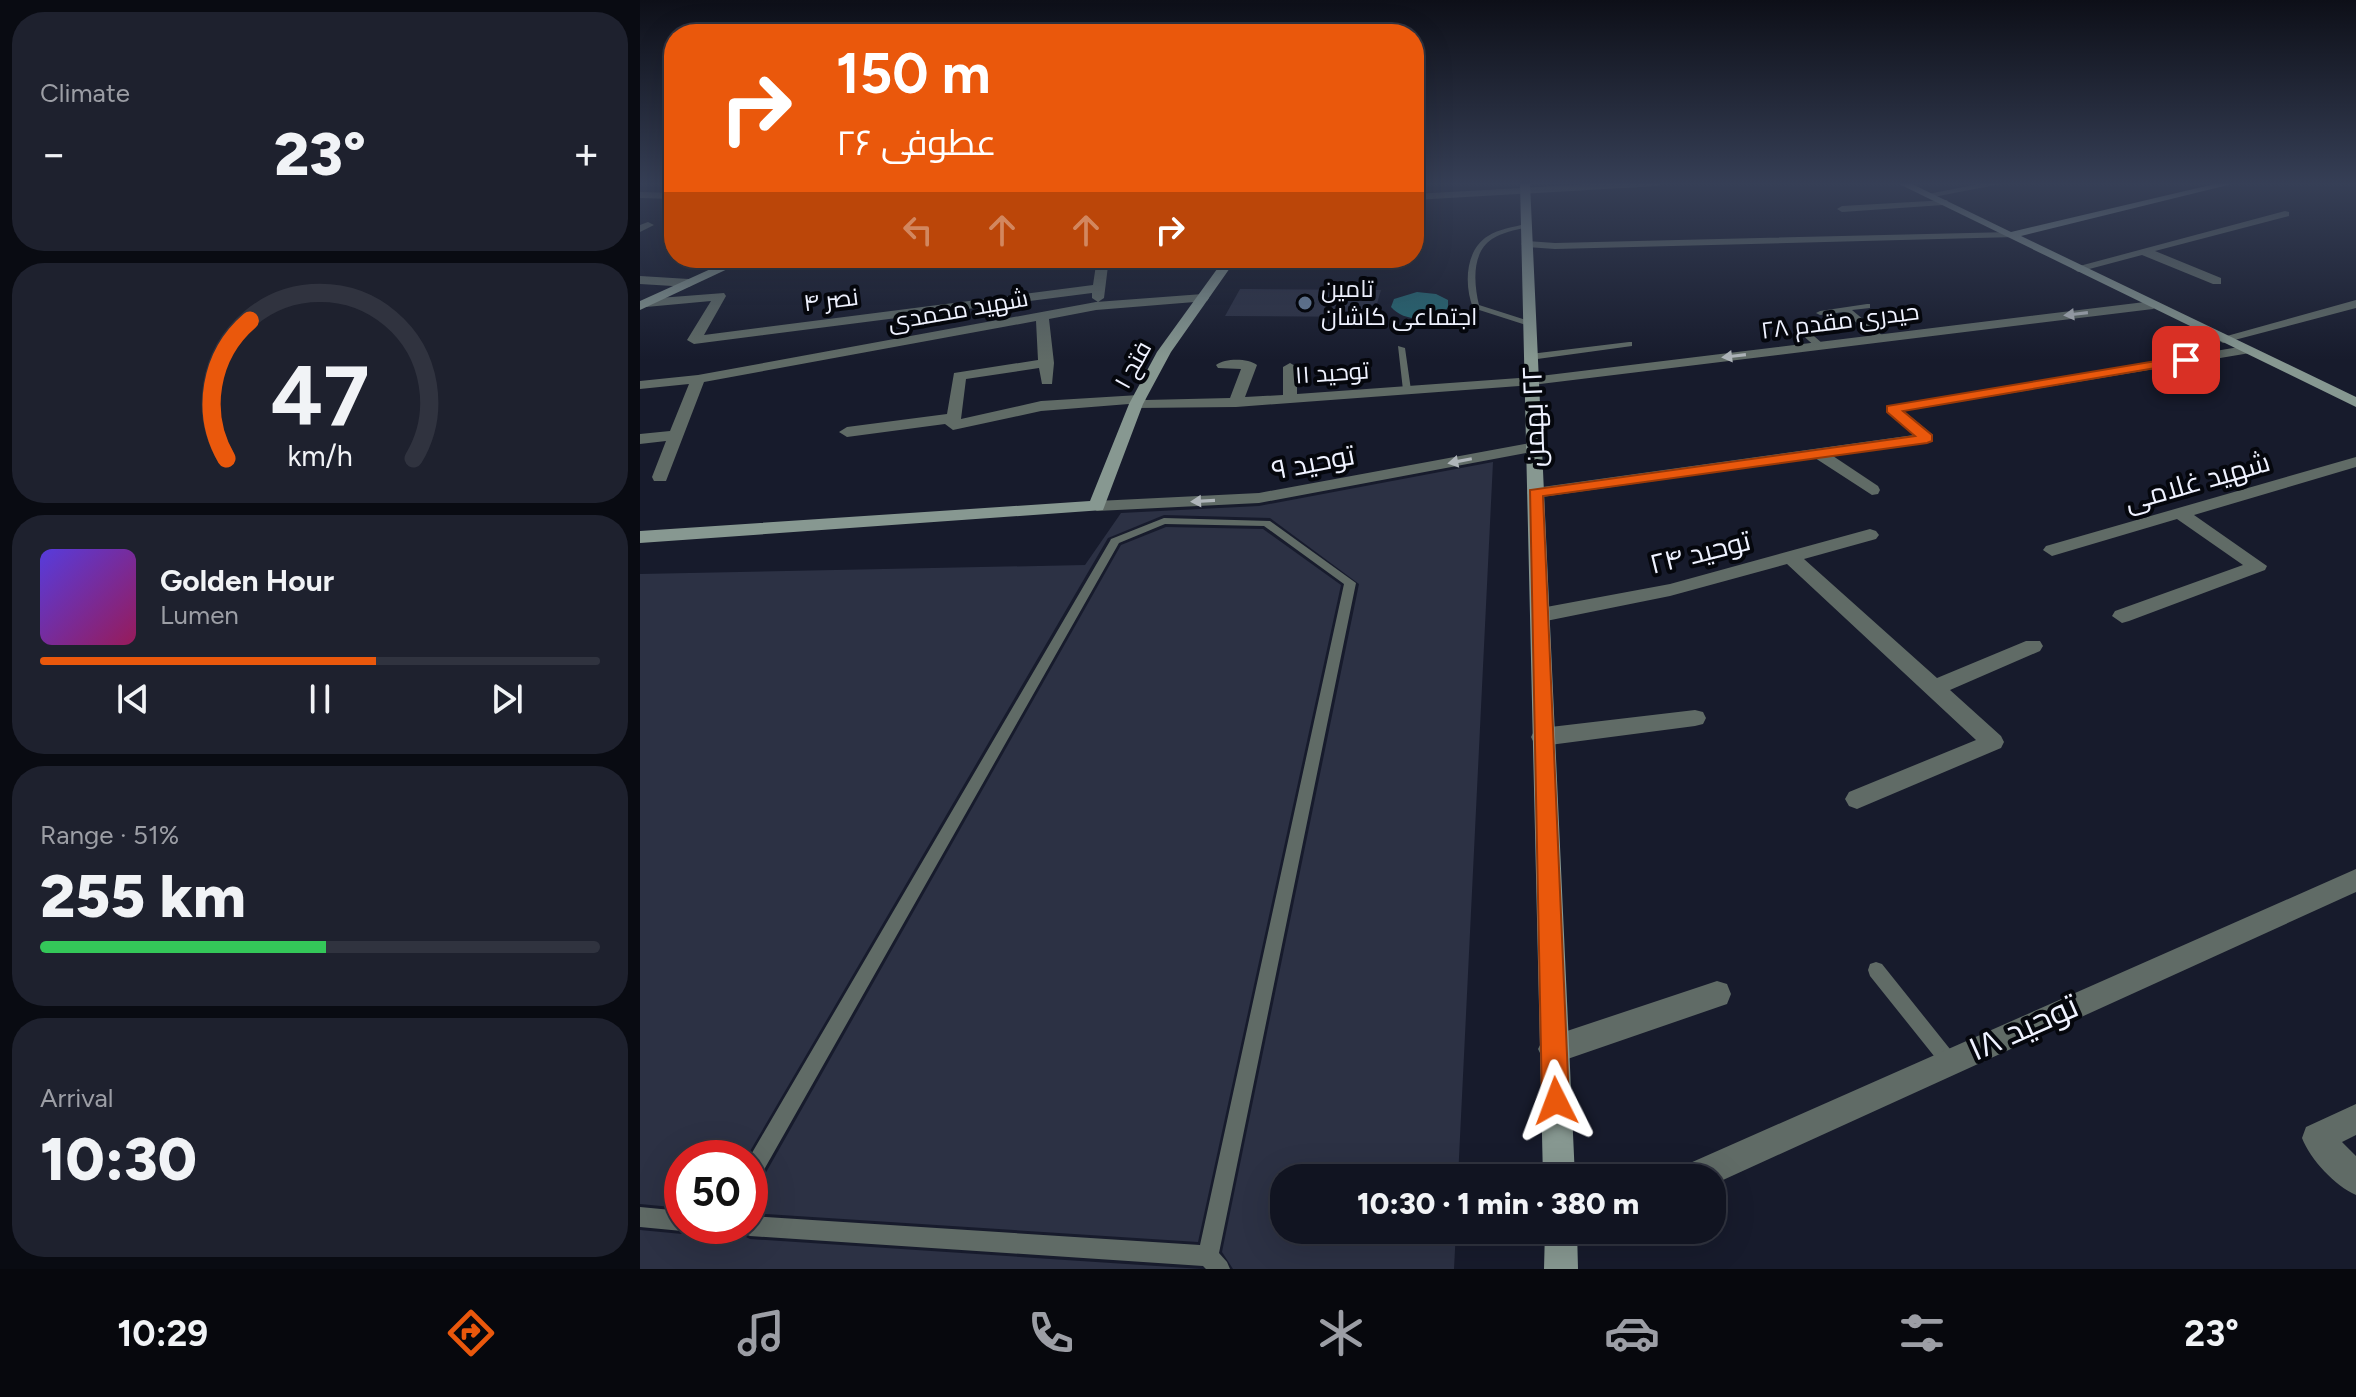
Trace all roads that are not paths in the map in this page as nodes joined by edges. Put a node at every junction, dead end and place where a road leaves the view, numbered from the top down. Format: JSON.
{"nodes":[{"id":1,"x":1483,"y":242,"type":"edge"},
{"id":2,"x":1526,"y":242,"type":"edge"},
{"id":3,"x":1545,"y":242,"type":"edge"},
{"id":4,"x":1712,"y":242,"type":"edge"},
{"id":5,"x":2026,"y":242,"type":"edge"},
{"id":6,"x":2182,"y":242,"type":"edge"},
{"id":7,"x":2146,"y":252,"type":"junction"},
{"id":8,"x":723,"y":268,"type":"edge"},
{"id":9,"x":1102,"y":268,"type":"edge"},
{"id":10,"x":1224,"y":268,"type":"edge"},
{"id":11,"x":2078,"y":268,"type":"junction"},
{"id":12,"x":640,"y":280,"type":"edge"},
{"id":13,"x":2217,"y":281,"type":"dead end"},
{"id":14,"x":689,"y":283,"type":"junction"},
{"id":15,"x":1099,"y":288,"type":"junction"},
{"id":16,"x":1203,"y":298,"type":"junction"},
{"id":17,"x":643,"y":304,"type":"edge"},
{"id":18,"x":2356,"y":304,"type":"edge"},
{"id":19,"x":2153,"y":305,"type":"junction"},
{"id":20,"x":1096,"y":306,"type":"junction"},
{"id":21,"x":1867,"y":306,"type":"dead end"},
{"id":22,"x":1846,"y":309,"type":"junction"},
{"id":23,"x":1820,"y":313,"type":"dead end"},
{"id":24,"x":1042,"y":317,"type":"junction"},
{"id":25,"x":1529,"y":324,"type":"junction"},
{"id":26,"x":1803,"y":331,"type":"dead end"},
{"id":27,"x":1880,"y":338,"type":"junction"},
{"id":28,"x":2223,"y":339,"type":"junction"},
{"id":29,"x":1629,"y":344,"type":"dead end"},
{"id":30,"x":1820,"y":346,"type":"junction"},
{"id":31,"x":1401,"y":348,"type":"dead end"},
{"id":32,"x":2245,"y":350,"type":"junction"},
{"id":33,"x":1530,"y":357,"type":"junction"},
{"id":34,"x":1047,"y":363,"type":"junction"},
{"id":35,"x":1223,"y":365,"type":"dead end"},
{"id":36,"x":1290,"y":367,"type":"dead end"},
{"id":37,"x":698,"y":379,"type":"junction"},
{"id":38,"x":1047,"y":381,"type":"dead end"},
{"id":39,"x":1532,"y":381,"type":"junction"},
{"id":40,"x":640,"y":385,"type":"edge"},
{"id":41,"x":1407,"y":390,"type":"junction"},
{"id":42,"x":1290,"y":399,"type":"junction"},
{"id":43,"x":1137,"y":402,"type":"junction"},
{"id":44,"x":1236,"y":403,"type":"junction"},
{"id":45,"x":2356,"y":403,"type":"edge"},
{"id":46,"x":954,"y":418,"type":"junction"},
{"id":47,"x":847,"y":432,"type":"dead end"},
{"id":48,"x":676,"y":435,"type":"junction"},
{"id":49,"x":640,"y":439,"type":"edge"},
{"id":50,"x":1536,"y":447,"type":"junction"},
{"id":51,"x":1821,"y":455,"type":"junction"},
{"id":52,"x":2356,"y":462,"type":"edge"},
{"id":53,"x":660,"y":477,"type":"dead end"},
{"id":54,"x":1872,"y":490,"type":"dead end"},
{"id":55,"x":1535,"y":493,"type":"junction"},
{"id":56,"x":1097,"y":506,"type":"junction"},
{"id":57,"x":2181,"y":514,"type":"junction"},
{"id":58,"x":1870,"y":535,"type":"dead end"},
{"id":59,"x":640,"y":537,"type":"edge"},
{"id":60,"x":2052,"y":550,"type":"dead end"},
{"id":61,"x":1791,"y":557,"type":"junction"},
{"id":62,"x":1541,"y":615,"type":"junction"},
{"id":63,"x":2122,"y":616,"type":"dead end"},
{"id":64,"x":2033,"y":646,"type":"dead end"},
{"id":65,"x":1935,"y":688,"type":"junction"},
{"id":66,"x":1695,"y":718,"type":"dead end"},
{"id":67,"x":1542,"y":737,"type":"junction"},
{"id":68,"x":1857,"y":799,"type":"dead end"},
{"id":69,"x":2356,"y":880,"type":"edge"},
{"id":70,"x":1876,"y":970,"type":"dead end"},
{"id":71,"x":1717,"y":994,"type":"dead end"},
{"id":72,"x":1553,"y":1049,"type":"junction"},
{"id":73,"x":1948,"y":1060,"type":"junction"},
{"id":74,"x":2356,"y":1119,"type":"edge"},
{"id":75,"x":768,"y":1144,"type":"edge"},
{"id":76,"x":1558,"y":1164,"type":"edge"},
{"id":77,"x":1722,"y":1164,"type":"edge"},
{"id":78,"x":2356,"y":1179,"type":"edge"},
{"id":79,"x":640,"y":1217,"type":"edge"},
{"id":80,"x":664,"y":1219,"type":"edge"},
{"id":81,"x":768,"y":1227,"type":"edge"},
{"id":82,"x":1562,"y":1244,"type":"edge"},
{"id":83,"x":1214,"y":1262,"type":"edge"},
{"id":84,"x":1561,"y":1269,"type":"edge"}],
"edges":[{"from":1,"to":25,"type":"lane"},
{"from":2,"to":25,"type":"street","name":"٢٢ بهمن"},
{"from":3,"to":4,"type":"street"},
{"from":5,"to":11,"type":"street"},
{"from":6,"to":7,"type":"street"},
{"from":7,"to":11,"type":"street"},
{"from":7,"to":13,"type":"street"},
{"from":8,"to":14,"type":"street"},
{"from":9,"to":15,"type":"street"},
{"from":10,"to":16,"type":"street","name":"فتح ۱"},
{"from":11,"to":19,"type":"street"},
{"from":12,"to":14,"type":"street"},
{"from":14,"to":17,"type":"street"},
{"from":15,"to":17,"type":"street","name":"نصر ۴"},
{"from":15,"to":20,"type":"street"},
{"from":16,"to":20,"type":"street","name":"شهید محمدی"},
{"from":16,"to":43,"type":"street","name":"فتح ۱"},
{"from":18,"to":28,"type":"street"},
{"from":19,"to":27,"type":"street","name":"حیدری مقدم ۲۸","one_way":true},
{"from":19,"to":28,"type":"street"},
{"from":20,"to":24,"type":"street","name":"شهید محمدی"},
{"from":21,"to":22,"type":"lane"},
{"from":22,"to":23,"type":"lane"},
{"from":22,"to":27,"type":"lane"},
{"from":24,"to":34,"type":"street"},
{"from":24,"to":37,"type":"street","name":"شهید محمدی"},
{"from":25,"to":33,"type":"street","name":"٢٢ بهمن"},
{"from":26,"to":30,"type":"lane"},
{"from":27,"to":30,"type":"street","name":"حیدری مقدم ۲۸"},
{"from":28,"to":32,"type":"street"},
{"from":29,"to":33,"type":"lane"},
{"from":30,"to":39,"type":"street","name":"حیدری مقدم ۲۸","one_way":true},
{"from":31,"to":41,"type":"lane"},
{"from":32,"to":45,"type":"street"},
{"from":32,"to":51,"type":"street"},
{"from":33,"to":39,"type":"street","name":"٢٢ بهمن"},
{"from":34,"to":38,"type":"street"},
{"from":34,"to":46,"type":"street"},
{"from":35,"to":44,"type":"street"},
{"from":36,"to":42,"type":"street"},
{"from":37,"to":40,"type":"street","name":"شهید محمدی"},
{"from":37,"to":48,"type":"street"},
{"from":39,"to":41,"type":"street","name":"توحید ۱۱"},
{"from":39,"to":50,"type":"street","name":"٢٢ بهمن"},
{"from":41,"to":42,"type":"street","name":"توحید ۱۱"},
{"from":42,"to":44,"type":"street","name":"توحید ۱۱"},
{"from":43,"to":44,"type":"street","name":"توحید ۱۱"},
{"from":43,"to":46,"type":"street","name":"توحید ۱۱"},
{"from":43,"to":56,"type":"street","name":"فتح ۱"},
{"from":46,"to":47,"type":"street"},
{"from":48,"to":49,"type":"street"},
{"from":48,"to":53,"type":"street"},
{"from":50,"to":55,"type":"street","name":"٢٢ بهمن"},
{"from":50,"to":56,"type":"street","name":"توحید ۹","one_way":true},
{"from":51,"to":54,"type":"street"},
{"from":51,"to":55,"type":"street"},
{"from":52,"to":57,"type":"street","name":"شهید غلامی"},
{"from":55,"to":62,"type":"street","name":"٢٢ بهمن"},
{"from":56,"to":59,"type":"street"},
{"from":57,"to":60,"type":"street","name":"شهید غلامی"},
{"from":57,"to":63,"type":"street"},
{"from":58,"to":61,"type":"street","name":"توحید ۲۴"},
{"from":61,"to":62,"type":"street","name":"توحید ۲۴"},
{"from":61,"to":65,"type":"street"},
{"from":62,"to":67,"type":"street","name":"٢٢ بهمن"},
{"from":64,"to":65,"type":"street"},
{"from":65,"to":68,"type":"street"},
{"from":66,"to":67,"type":"street"},
{"from":67,"to":72,"type":"street","name":"٢٢ بهمن"},
{"from":69,"to":73,"type":"street","name":"توحید ۱۸"},
{"from":70,"to":73,"type":"lane"},
{"from":71,"to":72,"type":"street"},
{"from":72,"to":76,"type":"street","name":"٢٢ بهمن"},
{"from":73,"to":77,"type":"street","name":"توحید ۱۸"},
{"from":74,"to":78,"type":"street"},
{"from":75,"to":83,"type":"lane"},
{"from":79,"to":80,"type":"lane"},
{"from":81,"to":83,"type":"lane"},
{"from":82,"to":84,"type":"street"}]}
